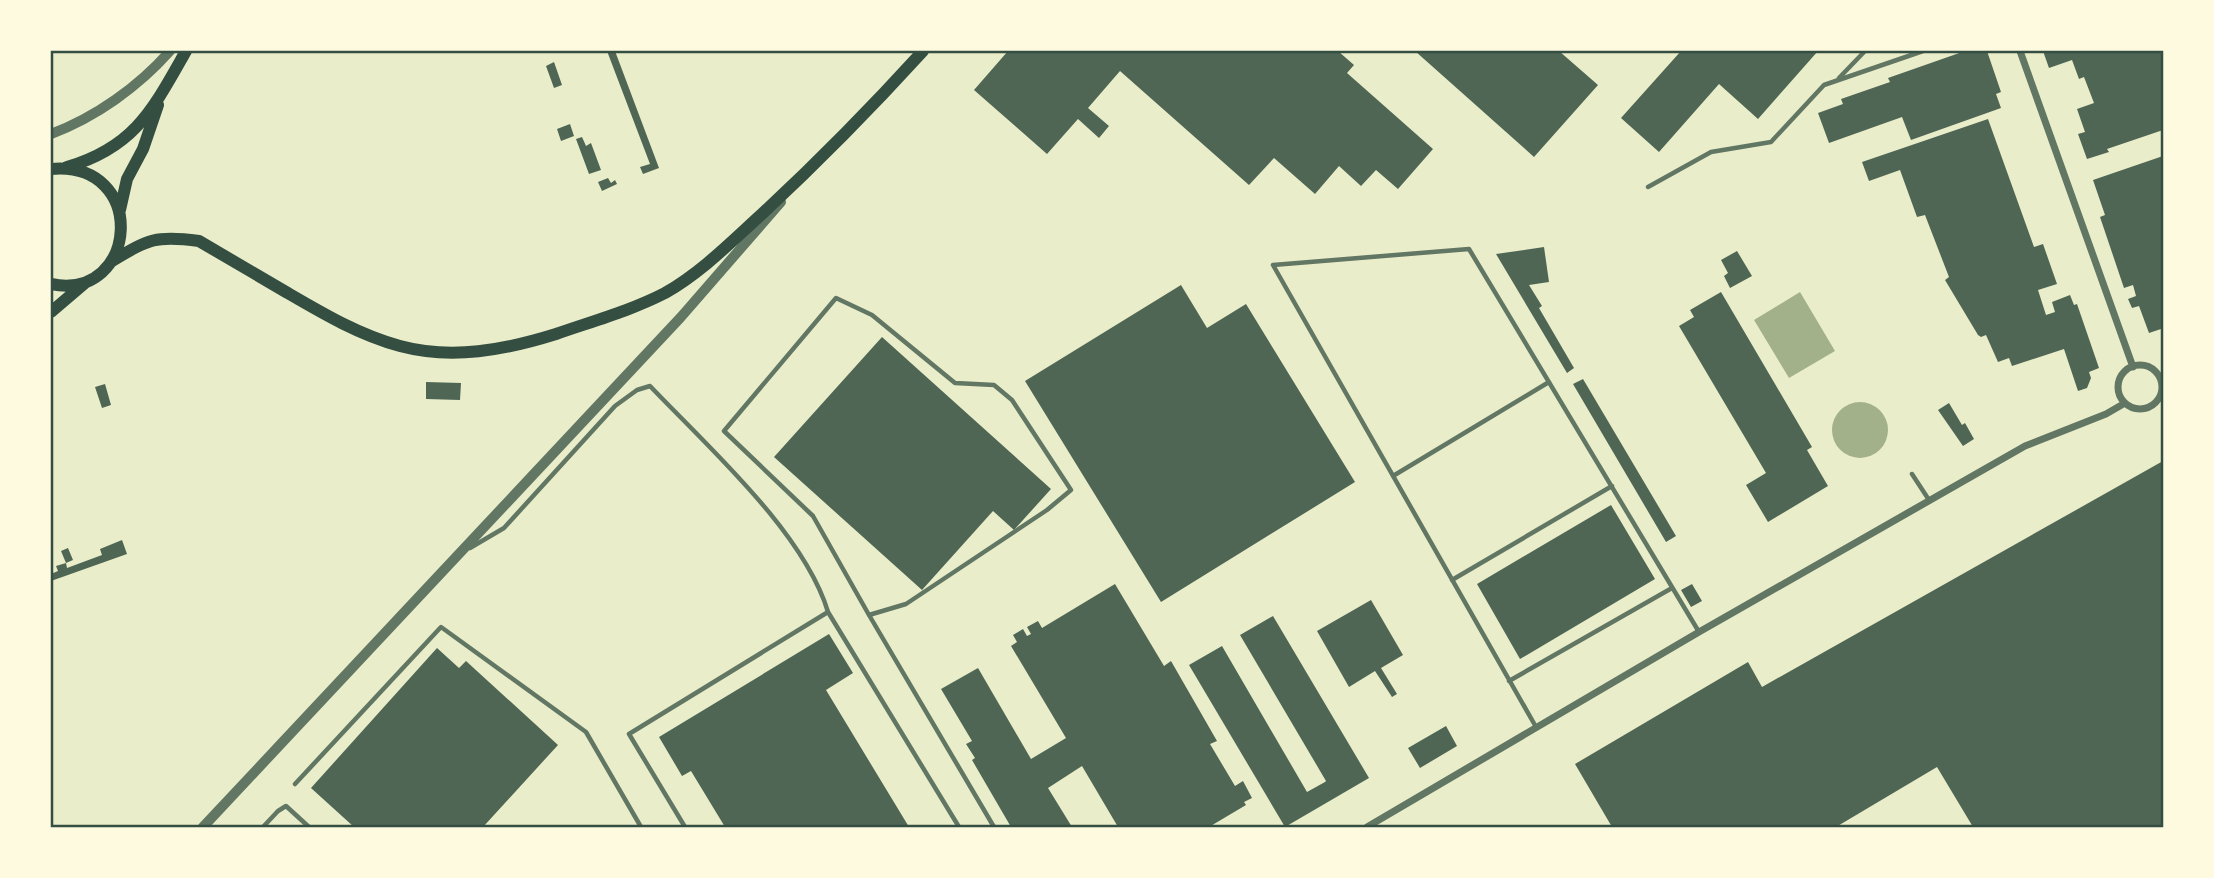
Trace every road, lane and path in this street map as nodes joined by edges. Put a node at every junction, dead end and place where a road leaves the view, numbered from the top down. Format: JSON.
{"nodes":[{"id":1,"x":186,"y":51,"type":"edge"},
{"id":2,"x":923,"y":51,"type":"edge"},
{"id":3,"x":1865,"y":51,"type":"edge"},
{"id":4,"x":1923,"y":51,"type":"edge"},
{"id":5,"x":2020,"y":51,"type":"edge"},
{"id":6,"x":164,"y":53,"type":"edge"},
{"id":7,"x":1838,"y":80,"type":"junction"},
{"id":8,"x":161,"y":94,"type":"junction"},
{"id":9,"x":51,"y":134,"type":"edge"},
{"id":10,"x":813,"y":166,"type":"junction"},
{"id":11,"x":67,"y":167,"type":"junction"},
{"id":12,"x":51,"y":169,"type":"edge"},
{"id":13,"x":1648,"y":187,"type":"dead end"},
{"id":14,"x":120,"y":210,"type":"junction"},
{"id":15,"x":112,"y":261,"type":"junction"},
{"id":16,"x":88,"y":281,"type":"junction"},
{"id":17,"x":51,"y":284,"type":"edge"},
{"id":18,"x":51,"y":312,"type":"edge"},
{"id":19,"x":2133,"y":367,"type":"junction"},
{"id":20,"x":1549,"y":382,"type":"junction"},
{"id":21,"x":2162,"y":391,"type":"edge"},
{"id":22,"x":2125,"y":403,"type":"junction"},
{"id":23,"x":1912,"y":474,"type":"dead end"},
{"id":24,"x":1393,"y":476,"type":"junction"},
{"id":25,"x":1612,"y":486,"type":"junction"},
{"id":26,"x":1929,"y":501,"type":"junction"},
{"id":27,"x":460,"y":554,"type":"junction"},
{"id":28,"x":1452,"y":580,"type":"junction"},
{"id":29,"x":1672,"y":588,"type":"junction"},
{"id":30,"x":828,"y":612,"type":"junction"},
{"id":31,"x":869,"y":615,"type":"junction"},
{"id":32,"x":1699,"y":632,"type":"junction"},
{"id":33,"x":1509,"y":681,"type":"junction"},
{"id":34,"x":1536,"y":727,"type":"junction"},
{"id":35,"x":295,"y":784,"type":"dead end"},
{"id":36,"x":203,"y":827,"type":"edge"},
{"id":37,"x":263,"y":827,"type":"edge"},
{"id":38,"x":309,"y":827,"type":"edge"},
{"id":39,"x":641,"y":827,"type":"edge"},
{"id":40,"x":685,"y":827,"type":"edge"},
{"id":41,"x":959,"y":827,"type":"edge"},
{"id":42,"x":994,"y":827,"type":"edge"},
{"id":43,"x":1367,"y":827,"type":"edge"}],
"edges":[{"from":1,"to":8,"type":"main road"},
{"from":2,"to":10,"type":"main road"},
{"from":3,"to":7,"type":"lane"},
{"from":4,"to":7,"type":"lane"},
{"from":5,"to":19,"type":"street"},
{"from":6,"to":9,"type":"street"},
{"from":7,"to":13,"type":"lane"},
{"from":8,"to":11,"type":"main road"},
{"from":8,"to":14,"type":"main road"},
{"from":10,"to":15,"type":"main road"},
{"from":10,"to":27,"type":"street"},
{"from":11,"to":12,"type":"main road"},
{"from":11,"to":14,"type":"main road"},
{"from":14,"to":15,"type":"main road"},
{"from":15,"to":16,"type":"main road"},
{"from":16,"to":17,"type":"main road"},
{"from":16,"to":18,"type":"main road"},
{"from":19,"to":21,"type":"street"},
{"from":19,"to":22,"type":"street"},
{"from":20,"to":24,"type":"lane"},
{"from":20,"to":24,"type":"lane"},
{"from":20,"to":25,"type":"lane"},
{"from":21,"to":22,"type":"street"},
{"from":22,"to":26,"type":"street"},
{"from":23,"to":26,"type":"lane"},
{"from":24,"to":28,"type":"lane"},
{"from":25,"to":28,"type":"lane"},
{"from":25,"to":29,"type":"lane"},
{"from":26,"to":32,"type":"street"},
{"from":27,"to":30,"type":"lane"},
{"from":27,"to":36,"type":"street"},
{"from":28,"to":33,"type":"lane"},
{"from":29,"to":32,"type":"lane"},
{"from":29,"to":33,"type":"lane"},
{"from":30,"to":40,"type":"lane"},
{"from":30,"to":41,"type":"lane"},
{"from":31,"to":31,"type":"lane"},
{"from":31,"to":42,"type":"lane"},
{"from":32,"to":34,"type":"street"},
{"from":33,"to":34,"type":"lane"},
{"from":34,"to":43,"type":"street"},
{"from":35,"to":39,"type":"lane"},
{"from":37,"to":38,"type":"lane"}]}
